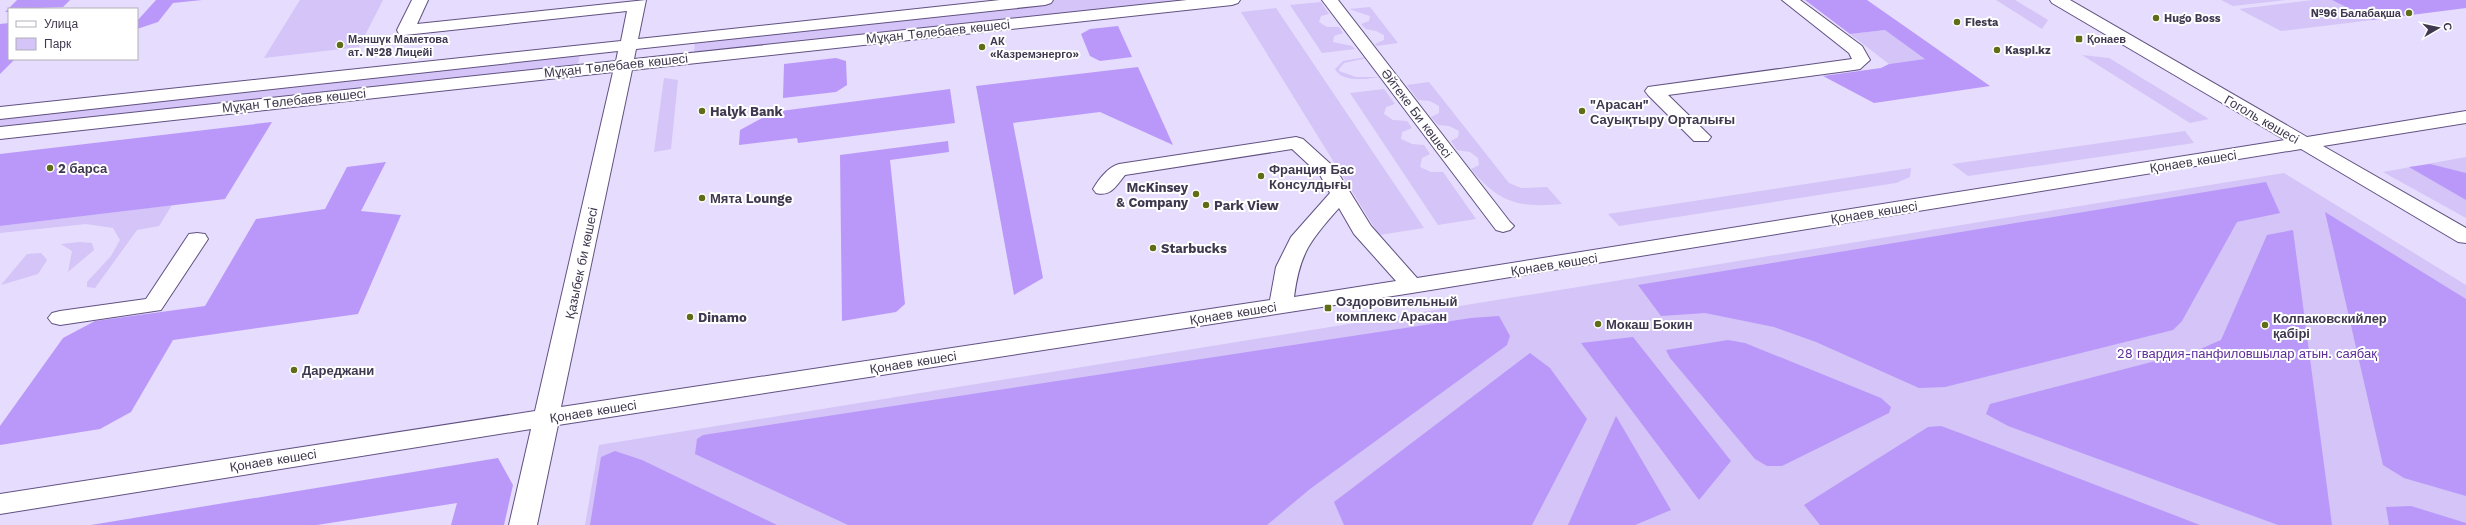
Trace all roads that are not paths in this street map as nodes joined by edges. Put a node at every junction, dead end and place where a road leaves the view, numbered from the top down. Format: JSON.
{"nodes":[{"id":1,"x":420,"y":0,"type":"edge"},
{"id":2,"x":1045,"y":0,"type":"edge"},
{"id":3,"x":1232,"y":0,"type":"edge"},
{"id":4,"x":1330,"y":0,"type":"edge"},
{"id":5,"x":1790,"y":0,"type":"edge"},
{"id":6,"x":2058,"y":0,"type":"edge"},
{"id":7,"x":637,"y":2,"type":"edge"},
{"id":8,"x":626,"y":54,"type":"junction"},
{"id":9,"x":0,"y":113,"type":"edge"},
{"id":10,"x":2466,"y":117,"type":"edge"},
{"id":11,"x":0,"y":133,"type":"edge"},
{"id":12,"x":1701,"y":137,"type":"dead end"},
{"id":13,"x":2305,"y":144,"type":"junction"},
{"id":14,"x":1103,"y":189,"type":"dead end"},
{"id":15,"x":1341,"y":193,"type":"junction"},
{"id":16,"x":1503,"y":226,"type":"dead end"},
{"id":17,"x":2466,"y":237,"type":"edge"},
{"id":18,"x":197,"y":239,"type":"dead end"},
{"id":19,"x":1412,"y":286,"type":"junction"},
{"id":20,"x":1281,"y":306,"type":"junction"},
{"id":21,"x":60,"y":318,"type":"dead end"},
{"id":22,"x":547,"y":418,"type":"junction"},
{"id":23,"x":0,"y":504,"type":"edge"},
{"id":24,"x":523,"y":525,"type":"edge"}],
"edges":[{"from":1,"to":7,"type":"street"},
{"from":2,"to":8,"type":"street","name":"Мұқан Төлебаев көшесі"},
{"from":3,"to":8,"type":"street","name":"Мұқан Төлебаев көшесі"},
{"from":4,"to":16,"type":"street","name":"Әйтеке Би көшесі"},
{"from":5,"to":12,"type":"street"},
{"from":6,"to":13,"type":"street","name":"Гоголь көшесі"},
{"from":7,"to":8,"type":"street","name":"Қазыбек би көшесі"},
{"from":8,"to":9,"type":"street","name":"Мұқан Төлебаев көшесі"},
{"from":8,"to":11,"type":"street","name":"Мұқан Төлебаев көшесі"},
{"from":8,"to":22,"type":"street","name":"Қазыбек би көшесі"},
{"from":10,"to":13,"type":"street","name":"Қонаев көшесі"},
{"from":13,"to":17,"type":"street","name":"Гоголь көшесі"},
{"from":13,"to":19,"type":"street","name":"Қонаев көшесі"},
{"from":14,"to":15,"type":"street"},
{"from":15,"to":19,"type":"street"},
{"from":15,"to":20,"type":"street"},
{"from":18,"to":21,"type":"street"},
{"from":19,"to":20,"type":"street","name":"Қонаев көшесі"},
{"from":20,"to":22,"type":"street","name":"Қонаев көшесі"},
{"from":22,"to":23,"type":"street","name":"Қонаев көшесі"},
{"from":22,"to":24,"type":"street","name":"Қазыбек би көшесі"}]}
